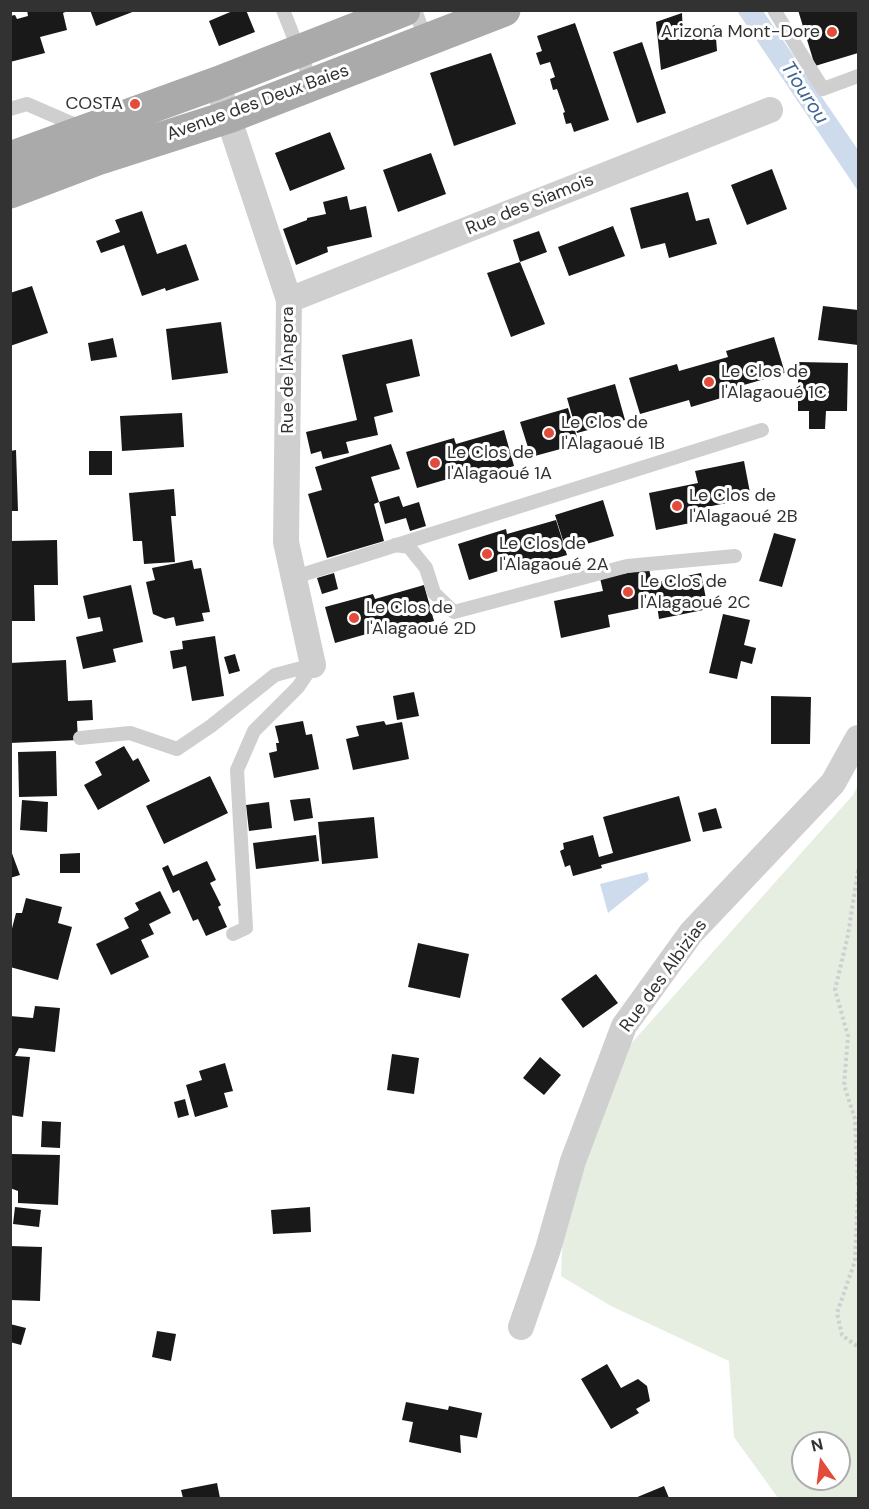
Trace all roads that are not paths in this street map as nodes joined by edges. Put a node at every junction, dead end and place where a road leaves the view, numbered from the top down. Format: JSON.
{"nodes":[{"id":1,"x":283,"y":10,"type":"edge"},
{"id":2,"x":404,"y":10,"type":"edge"},
{"id":3,"x":504,"y":10,"type":"edge"},
{"id":4,"x":774,"y":10,"type":"edge"},
{"id":5,"x":421,"y":25,"type":"edge"},
{"id":6,"x":301,"y":51,"type":"junction"},
{"id":7,"x":858,"y":76,"type":"edge"},
{"id":8,"x":217,"y":83,"type":"junction"},
{"id":9,"x":313,"y":86,"type":"junction"},
{"id":10,"x":10,"y":109,"type":"edge"},
{"id":11,"x":770,"y":110,"type":"dead end"},
{"id":12,"x":228,"y":117,"type":"junction"},
{"id":13,"x":92,"y":145,"type":"junction"},
{"id":14,"x":10,"y":158,"type":"edge"},
{"id":15,"x":10,"y":192,"type":"edge"},
{"id":16,"x":290,"y":300,"type":"junction"},
{"id":17,"x":762,"y":430,"type":"dead end"},
{"id":18,"x":393,"y":545,"type":"junction"},
{"id":19,"x":735,"y":556,"type":"dead end"},
{"id":20,"x":295,"y":577,"type":"junction"},
{"id":21,"x":313,"y":665,"type":"junction"},
{"id":22,"x":80,"y":738,"type":"dead end"},
{"id":23,"x":858,"y":738,"type":"edge"},
{"id":24,"x":233,"y":934,"type":"dead end"},
{"id":25,"x":521,"y":1327,"type":"dead end"}],
"edges":[{"from":1,"to":6,"type":"lane"},
{"from":2,"to":6,"type":"main road","name":"Avenue des Deux Baies"},
{"from":3,"to":5,"type":"main road","name":"Avenue des Deux Baies"},
{"from":4,"to":7,"type":"lane"},
{"from":5,"to":9,"type":"main road","name":"Avenue des Deux Baies"},
{"from":6,"to":8,"type":"main road","name":"Avenue des Deux Baies"},
{"from":6,"to":9,"type":"lane"},
{"from":8,"to":12,"type":"street","name":"Rue de l'Angora"},
{"from":8,"to":13,"type":"main road","name":"Avenue des Deux Baies"},
{"from":9,"to":12,"type":"main road","name":"Avenue des Deux Baies"},
{"from":10,"to":13,"type":"lane"},
{"from":11,"to":16,"type":"street","name":"Rue des Siamois"},
{"from":12,"to":13,"type":"main road","name":"Avenue des Deux Baies"},
{"from":12,"to":16,"type":"street","name":"Rue de l'Angora"},
{"from":13,"to":14,"type":"main road","name":"Avenue des Deux Baies"},
{"from":13,"to":15,"type":"main road","name":"Avenue des Deux Baies"},
{"from":16,"to":20,"type":"street","name":"Rue de l'Angora"},
{"from":17,"to":18,"type":"lane"},
{"from":18,"to":19,"type":"lane"},
{"from":18,"to":20,"type":"lane"},
{"from":20,"to":21,"type":"street","name":"Rue de l'Angora"},
{"from":21,"to":22,"type":"lane"},
{"from":21,"to":24,"type":"lane"},
{"from":23,"to":25,"type":"street","name":"Rue des Albizias"}]}
